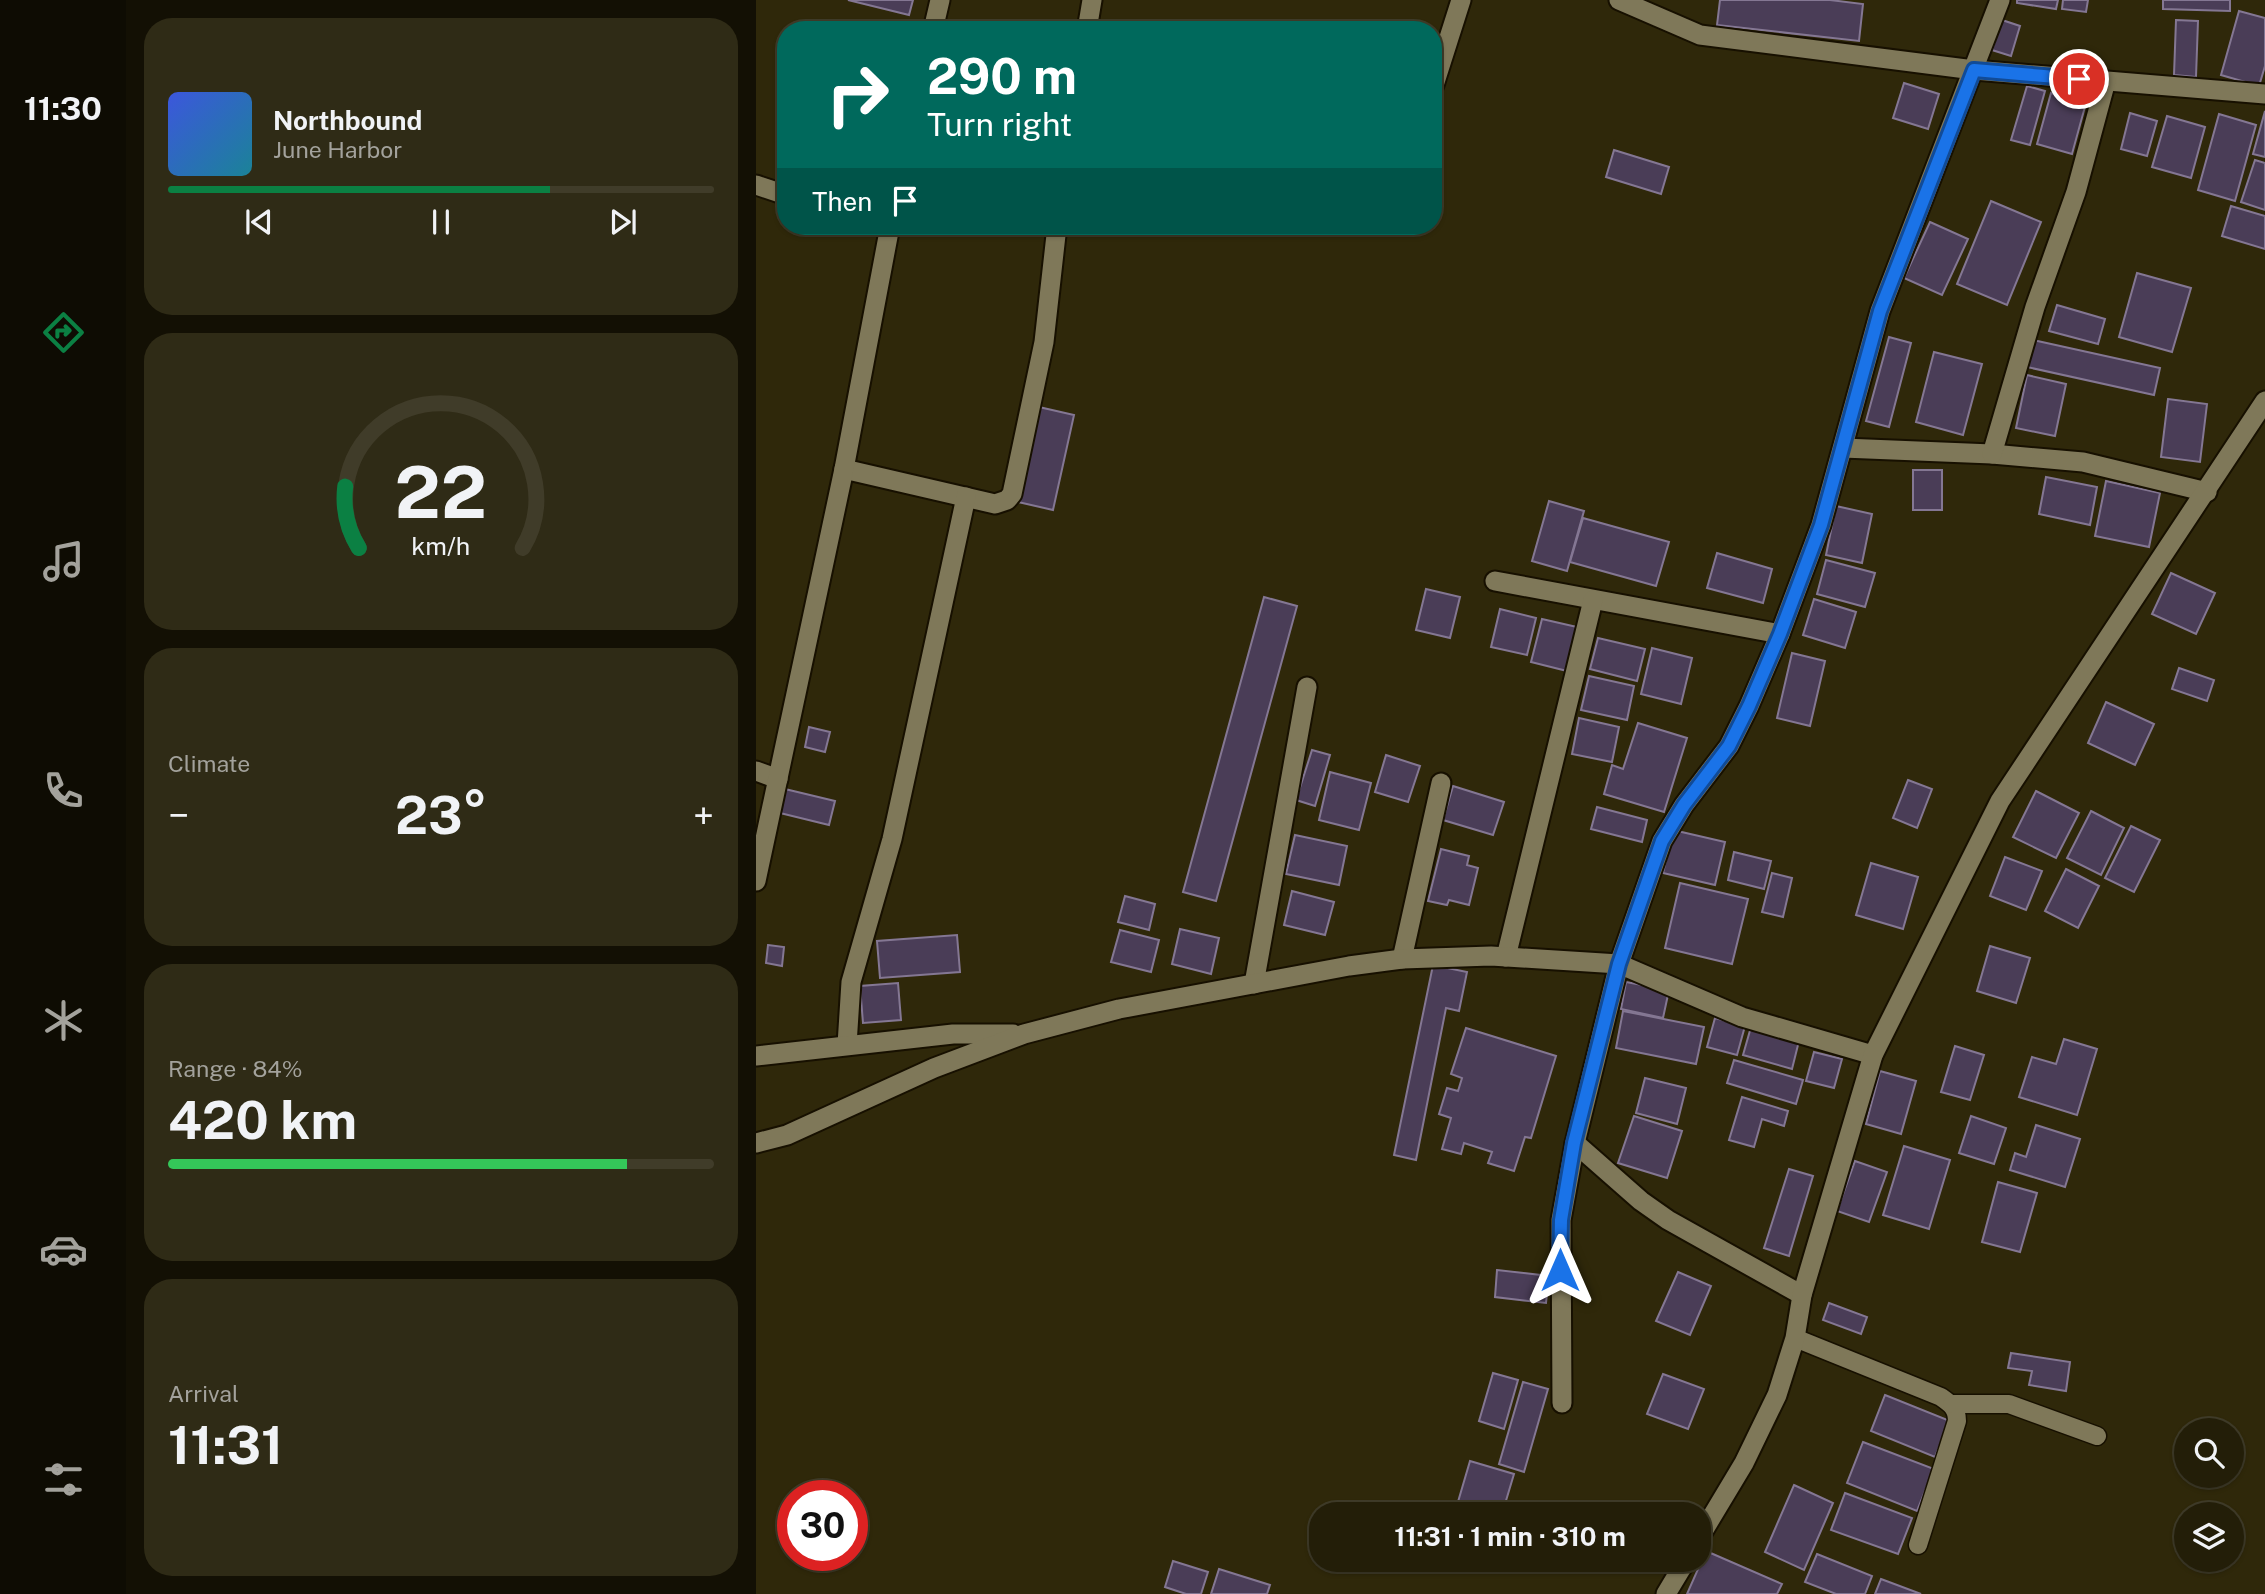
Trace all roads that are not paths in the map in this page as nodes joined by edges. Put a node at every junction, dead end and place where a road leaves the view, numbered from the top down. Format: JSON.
{"nodes":[{"id":1,"x":940,"y":0,"type":"edge"},
{"id":2,"x":1092,"y":0,"type":"edge"},
{"id":3,"x":1461,"y":0,"type":"edge"},
{"id":4,"x":1619,"y":0,"type":"edge"},
{"id":5,"x":2000,"y":0,"type":"edge"},
{"id":6,"x":935,"y":21,"type":"edge"},
{"id":7,"x":1088,"y":21,"type":"edge"},
{"id":8,"x":1442,"y":60,"type":"edge"},
{"id":9,"x":1974,"y":70,"type":"junction"},
{"id":10,"x":2106,"y":81,"type":"junction"},
{"id":11,"x":2265,"y":94,"type":"edge"},
{"id":12,"x":756,"y":185,"type":"edge"},
{"id":13,"x":777,"y":192,"type":"edge"},
{"id":14,"x":883,"y":235,"type":"edge"},
{"id":15,"x":1056,"y":235,"type":"edge"},
{"id":16,"x":2265,"y":401,"type":"edge"},
{"id":17,"x":1843,"y":448,"type":"junction"},
{"id":18,"x":1992,"y":454,"type":"junction"},
{"id":19,"x":844,"y":469,"type":"junction"},
{"id":20,"x":2207,"y":492,"type":"junction"},
{"id":21,"x":966,"y":497,"type":"junction"},
{"id":22,"x":1495,"y":581,"type":"dead end"},
{"id":23,"x":1592,"y":600,"type":"junction"},
{"id":24,"x":1780,"y":634,"type":"junction"},
{"id":25,"x":1307,"y":687,"type":"dead end"},
{"id":26,"x":756,"y":771,"type":"edge"},
{"id":27,"x":778,"y":779,"type":"junction"},
{"id":28,"x":1441,"y":783,"type":"dead end"},
{"id":29,"x":756,"y":881,"type":"edge"},
{"id":30,"x":1506,"y":957,"type":"junction"},
{"id":31,"x":1402,"y":958,"type":"junction"},
{"id":32,"x":1619,"y":964,"type":"junction"},
{"id":33,"x":1254,"y":984,"type":"junction"},
{"id":34,"x":1024,"y":1034,"type":"junction"},
{"id":35,"x":847,"y":1045,"type":"junction"},
{"id":36,"x":1873,"y":1055,"type":"junction"},
{"id":37,"x":756,"y":1056,"type":"edge"},
{"id":38,"x":756,"y":1143,"type":"edge"},
{"id":39,"x":1574,"y":1143,"type":"junction"},
{"id":40,"x":1802,"y":1295,"type":"junction"},
{"id":41,"x":1796,"y":1338,"type":"junction"},
{"id":42,"x":1562,"y":1403,"type":"dead end"},
{"id":43,"x":1952,"y":1404,"type":"junction"},
{"id":44,"x":2097,"y":1436,"type":"dead end"},
{"id":45,"x":1711,"y":1518,"type":"edge"},
{"id":46,"x":1918,"y":1545,"type":"dead end"},
{"id":47,"x":1679,"y":1572,"type":"edge"},
{"id":48,"x":1666,"y":1594,"type":"edge"}],
"edges":[{"from":1,"to":6,"type":"street"},
{"from":2,"to":7,"type":"street"},
{"from":3,"to":8,"type":"street"},
{"from":4,"to":9,"type":"street"},
{"from":5,"to":9,"type":"street"},
{"from":9,"to":10,"type":"street"},
{"from":9,"to":17,"type":"street"},
{"from":10,"to":11,"type":"street"},
{"from":10,"to":18,"type":"street"},
{"from":12,"to":13,"type":"street"},
{"from":14,"to":19,"type":"street"},
{"from":15,"to":21,"type":"street"},
{"from":16,"to":20,"type":"street"},
{"from":17,"to":18,"type":"street"},
{"from":17,"to":24,"type":"street"},
{"from":18,"to":20,"type":"street"},
{"from":19,"to":21,"type":"street"},
{"from":19,"to":27,"type":"street"},
{"from":20,"to":36,"type":"street"},
{"from":21,"to":35,"type":"street"},
{"from":22,"to":23,"type":"street"},
{"from":23,"to":24,"type":"street"},
{"from":23,"to":30,"type":"street"},
{"from":24,"to":32,"type":"street"},
{"from":25,"to":33,"type":"street"},
{"from":26,"to":27,"type":"street"},
{"from":27,"to":29,"type":"street"},
{"from":28,"to":31,"type":"street"},
{"from":30,"to":31,"type":"street"},
{"from":30,"to":32,"type":"street"},
{"from":31,"to":33,"type":"street"},
{"from":32,"to":36,"type":"street"},
{"from":32,"to":39,"type":"street"},
{"from":33,"to":34,"type":"street"},
{"from":34,"to":35,"type":"street"},
{"from":34,"to":38,"type":"street"},
{"from":35,"to":37,"type":"street"},
{"from":36,"to":40,"type":"street"},
{"from":39,"to":40,"type":"street"},
{"from":39,"to":42,"type":"street"},
{"from":40,"to":41,"type":"street"},
{"from":41,"to":43,"type":"lane"},
{"from":41,"to":45,"type":"street"},
{"from":43,"to":44,"type":"lane"},
{"from":43,"to":46,"type":"lane"},
{"from":47,"to":48,"type":"street"}]}
